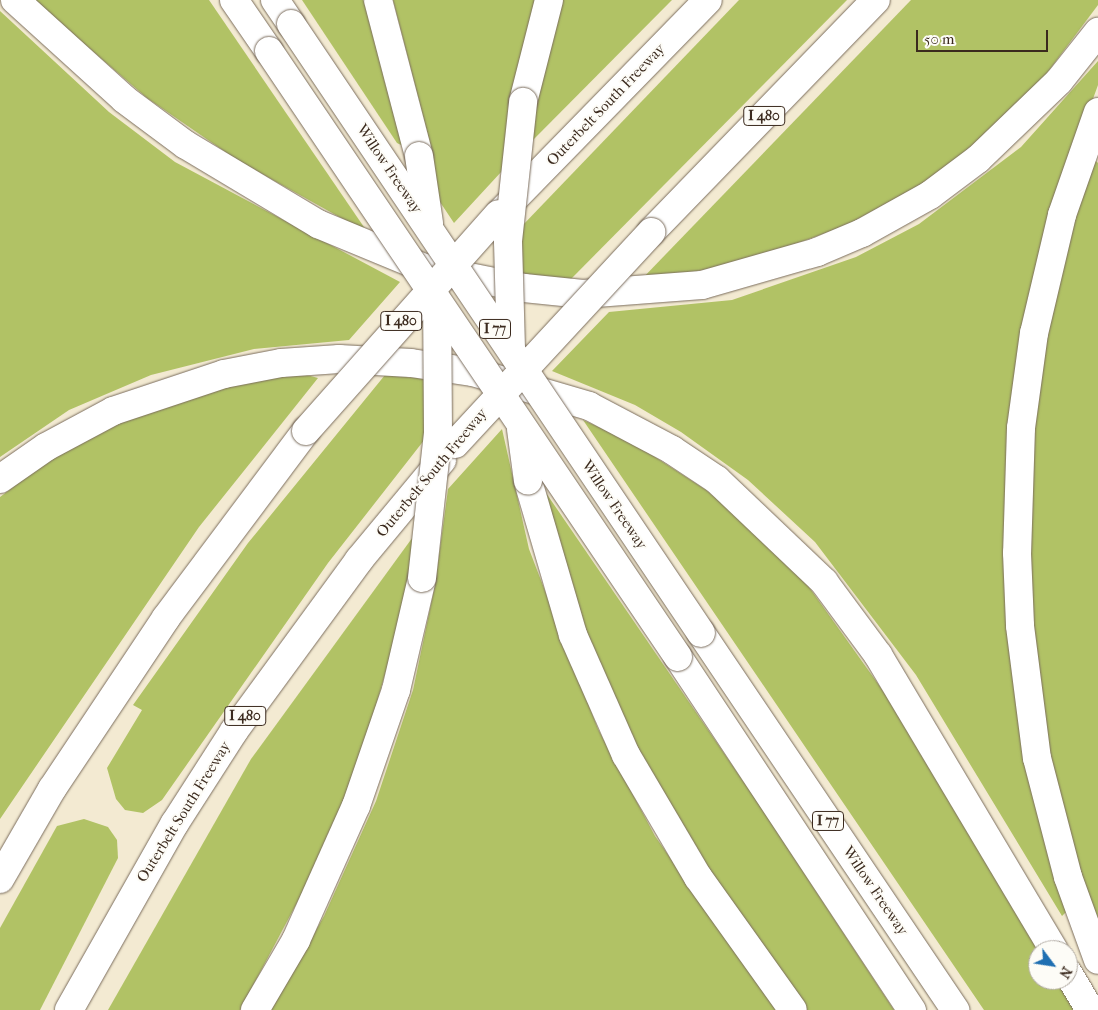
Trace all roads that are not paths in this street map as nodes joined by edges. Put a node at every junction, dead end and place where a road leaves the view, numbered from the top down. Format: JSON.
{"nodes":[{"id":1,"x":15,"y":0,"type":"edge"},
{"id":2,"x":234,"y":0,"type":"edge"},
{"id":3,"x":275,"y":0,"type":"edge"},
{"id":4,"x":378,"y":0,"type":"edge"},
{"id":5,"x":549,"y":0,"type":"edge"},
{"id":6,"x":708,"y":0,"type":"edge"},
{"id":7,"x":876,"y":0,"type":"edge"},
{"id":8,"x":1098,"y":32,"type":"edge"},
{"id":9,"x":1098,"y":112,"type":"edge"},
{"id":10,"x":0,"y":480,"type":"edge"},
{"id":11,"x":0,"y":879,"type":"edge"},
{"id":12,"x":1048,"y":940,"type":"edge"},
{"id":13,"x":1098,"y":960,"type":"edge"},
{"id":14,"x":1078,"y":990,"type":"edge"},
{"id":15,"x":69,"y":1010,"type":"edge"},
{"id":16,"x":255,"y":1010,"type":"edge"},
{"id":17,"x":793,"y":1010,"type":"edge"},
{"id":18,"x":912,"y":1010,"type":"edge"},
{"id":19,"x":955,"y":1010,"type":"edge"},
{"id":20,"x":1090,"y":1010,"type":"edge"}],
"edges":[{"from":1,"to":8,"type":"highway"},
{"from":2,"to":18,"type":"highway","number":"I 77","bridge":true},
{"from":3,"to":19,"type":"highway","name":"Willow Freeway","number":"I 77","bridge":true},
{"from":4,"to":16,"type":"highway","bridge":true},
{"from":5,"to":17,"type":"highway","bridge":true},
{"from":6,"to":11,"type":"highway","name":"Outerbelt South Freeway","number":"I 480","bridge":true},
{"from":7,"to":15,"type":"highway","name":"Outerbelt South Freeway","number":"I 480","bridge":true},
{"from":9,"to":13,"type":"highway"},
{"from":10,"to":12,"type":"highway"},
{"from":14,"to":20,"type":"highway"}]}
